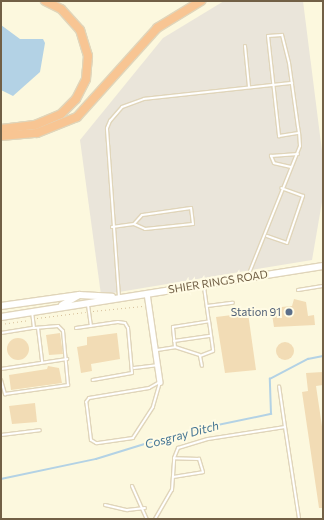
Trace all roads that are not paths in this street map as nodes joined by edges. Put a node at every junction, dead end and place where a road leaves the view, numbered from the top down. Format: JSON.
{"nodes":[{"id":1,"x":45,"y":1,"type":"edge"},
{"id":2,"x":201,"y":1,"type":"edge"},
{"id":3,"x":245,"y":46,"type":"dead end"},
{"id":4,"x":292,"y":83,"type":"junction"},
{"id":5,"x":273,"y":85,"type":"junction"},
{"id":6,"x":249,"y":87,"type":"junction"},
{"id":7,"x":1,"y":129,"type":"edge"},
{"id":8,"x":299,"y":133,"type":"junction"},
{"id":9,"x":1,"y":136,"type":"edge"},
{"id":10,"x":298,"y":154,"type":"junction"},
{"id":11,"x":292,"y":167,"type":"junction"},
{"id":12,"x":280,"y":188,"type":"junction"},
{"id":13,"x":134,"y":224,"type":"junction"},
{"id":14,"x":112,"y":227,"type":"junction"},
{"id":15,"x":267,"y":236,"type":"junction"},
{"id":16,"x":323,"y":267,"type":"edge"},
{"id":17,"x":247,"y":277,"type":"junction"},
{"id":18,"x":204,"y":284,"type":"junction"},
{"id":19,"x":323,"y":286,"type":"edge"},
{"id":20,"x":298,"y":290,"type":"dead end"},
{"id":21,"x":147,"y":293,"type":"junction"},
{"id":22,"x":79,"y":296,"type":"junction"},
{"id":23,"x":116,"y":297,"type":"junction"},
{"id":24,"x":233,"y":303,"type":"dead end"},
{"id":25,"x":88,"y":304,"type":"junction"},
{"id":26,"x":1,"y":306,"type":"edge"},
{"id":27,"x":207,"y":306,"type":"junction"},
{"id":28,"x":32,"y":314,"type":"junction"},
{"id":29,"x":1,"y":316,"type":"edge"},
{"id":30,"x":209,"y":321,"type":"junction"},
{"id":31,"x":91,"y":326,"type":"junction"},
{"id":32,"x":34,"y":328,"type":"junction"},
{"id":33,"x":38,"y":328,"type":"junction"},
{"id":34,"x":76,"y":328,"type":"dead end"},
{"id":35,"x":1,"y":333,"type":"edge"},
{"id":36,"x":211,"y":336,"type":"junction"},
{"id":37,"x":174,"y":341,"type":"junction"},
{"id":38,"x":174,"y":347,"type":"junction"},
{"id":39,"x":155,"y":350,"type":"junction"},
{"id":40,"x":200,"y":356,"type":"junction"},
{"id":41,"x":67,"y":359,"type":"junction"},
{"id":42,"x":42,"y":362,"type":"junction"},
{"id":43,"x":158,"y":365,"type":"junction"},
{"id":44,"x":202,"y":366,"type":"dead end"},
{"id":45,"x":134,"y":368,"type":"junction"},
{"id":46,"x":1,"y":369,"type":"edge"},
{"id":47,"x":1,"y":380,"type":"edge"},
{"id":48,"x":93,"y":380,"type":"dead end"},
{"id":49,"x":160,"y":382,"type":"junction"},
{"id":50,"x":279,"y":386,"type":"dead end"},
{"id":51,"x":285,"y":427,"type":"junction"},
{"id":52,"x":40,"y":430,"type":"dead end"},
{"id":53,"x":1,"y":435,"type":"edge"},
{"id":54,"x":174,"y":458,"type":"junction"},
{"id":55,"x":172,"y":477,"type":"junction"},
{"id":56,"x":132,"y":486,"type":"dead end"},
{"id":57,"x":105,"y":505,"type":"dead end"},
{"id":58,"x":145,"y":508,"type":"junction"},
{"id":59,"x":147,"y":519,"type":"edge"},
{"id":60,"x":155,"y":519,"type":"edge"},
{"id":61,"x":299,"y":519,"type":"edge"}],
"edges":[{"from":1,"to":7,"type":"highway"},
{"from":2,"to":9,"type":"highway"},
{"from":3,"to":6,"type":"lane"},
{"from":4,"to":5,"type":"lane"},
{"from":4,"to":5,"type":"lane"},
{"from":4,"to":8,"type":"lane"},
{"from":5,"to":6,"type":"lane"},
{"from":5,"to":8,"type":"lane"},
{"from":6,"to":14,"type":"lane"},
{"from":8,"to":10,"type":"lane"},
{"from":10,"to":11,"type":"lane"},
{"from":10,"to":11,"type":"lane"},
{"from":11,"to":12,"type":"lane"},
{"from":12,"to":15,"type":"lane"},
{"from":12,"to":15,"type":"lane"},
{"from":13,"to":13,"type":"lane"},
{"from":13,"to":14,"type":"lane"},
{"from":14,"to":23,"type":"lane"},
{"from":15,"to":17,"type":"lane"},
{"from":16,"to":17,"type":"main road","name":"SHIER RINGS ROAD"},
{"from":17,"to":18,"type":"main road","name":"SHIER RINGS ROAD"},
{"from":18,"to":21,"type":"main road","name":"SHIER RINGS ROAD"},
{"from":18,"to":27,"type":"lane"},
{"from":19,"to":20,"type":"lane"},
{"from":21,"to":23,"type":"main road","name":"SHIER RINGS ROAD"},
{"from":21,"to":39,"type":"street"},
{"from":22,"to":23,"type":"main road","name":"SHIER RINGS ROAD"},
{"from":22,"to":26,"type":"main road","name":"SHIER RINGS ROAD"},
{"from":22,"to":28,"type":"main road"},
{"from":23,"to":25,"type":"main road","name":"SHIER RINGS ROAD"},
{"from":24,"to":27,"type":"lane"},
{"from":25,"to":28,"type":"main road","name":"SHIER RINGS ROAD"},
{"from":25,"to":31,"type":"lane"},
{"from":27,"to":30,"type":"lane"},
{"from":28,"to":29,"type":"main road","name":"SHIER RINGS ROAD"},
{"from":28,"to":32,"type":"lane"},
{"from":30,"to":36,"type":"lane"},
{"from":30,"to":37,"type":"lane"},
{"from":31,"to":34,"type":"lane"},
{"from":31,"to":45,"type":"lane"},
{"from":32,"to":33,"type":"lane"},
{"from":32,"to":35,"type":"lane"},
{"from":33,"to":41,"type":"lane"},
{"from":33,"to":42,"type":"lane"},
{"from":36,"to":37,"type":"lane"},
{"from":36,"to":40,"type":"lane"},
{"from":37,"to":38,"type":"lane"},
{"from":38,"to":39,"type":"lane"},
{"from":38,"to":40,"type":"lane"},
{"from":39,"to":43,"type":"street"},
{"from":40,"to":44,"type":"lane"},
{"from":41,"to":42,"type":"lane"},
{"from":41,"to":47,"type":"lane"},
{"from":42,"to":46,"type":"lane"},
{"from":43,"to":45,"type":"lane"},
{"from":43,"to":49,"type":"street"},
{"from":45,"to":48,"type":"lane"},
{"from":49,"to":49,"type":"lane"},
{"from":50,"to":51,"type":"lane"},
{"from":51,"to":54,"type":"lane"},
{"from":51,"to":61,"type":"lane"},
{"from":52,"to":53,"type":"lane"},
{"from":54,"to":55,"type":"lane"},
{"from":54,"to":55,"type":"lane"},
{"from":55,"to":60,"type":"lane"},
{"from":56,"to":58,"type":"lane"},
{"from":57,"to":58,"type":"lane"},
{"from":58,"to":59,"type":"lane"}]}
